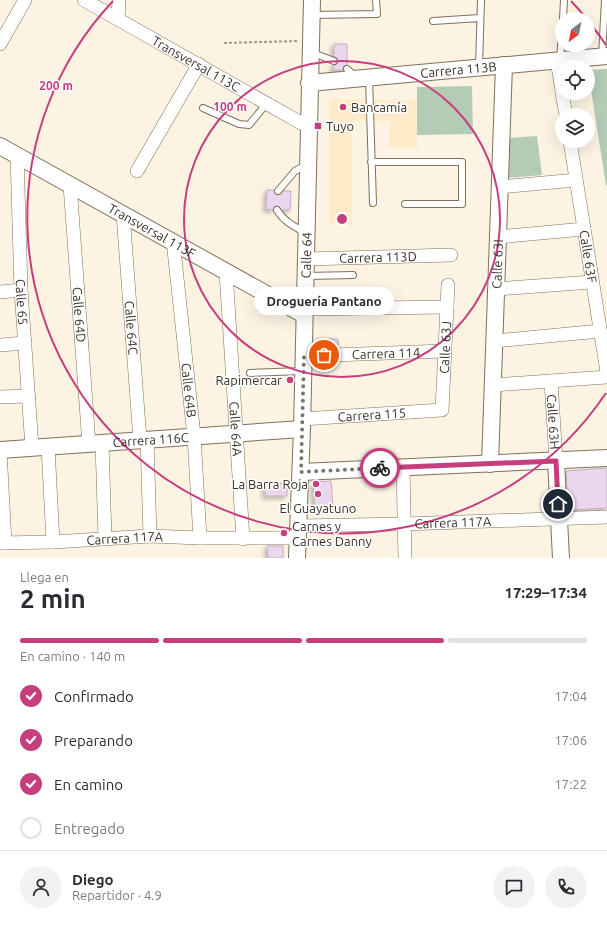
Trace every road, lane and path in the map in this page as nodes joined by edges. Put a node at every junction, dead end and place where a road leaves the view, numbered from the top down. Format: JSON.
{"nodes":[{"id":1,"x":25,"y":0,"type":"edge"},
{"id":2,"x":84,"y":0,"type":"edge"},
{"id":3,"x":119,"y":0,"type":"edge"},
{"id":4,"x":376,"y":0,"type":"edge"},
{"id":5,"x":481,"y":0,"type":"edge"},
{"id":6,"x":564,"y":0,"type":"edge"},
{"id":7,"x":605,"y":0,"type":"edge"},
{"id":8,"x":312,"y":7,"type":"edge"},
{"id":9,"x":563,"y":12,"type":"edge"},
{"id":10,"x":480,"y":18,"type":"junction"},
{"id":11,"x":118,"y":19,"type":"junction"},
{"id":12,"x":433,"y":21,"type":"dead end"},
{"id":13,"x":311,"y":36,"type":"junction"},
{"id":14,"x":224,"y":43,"type":"dead end"},
{"id":15,"x":0,"y":44,"type":"edge"},
{"id":16,"x":310,"y":52,"type":"junction"},
{"id":17,"x":560,"y":52,"type":"edge"},
{"id":18,"x":605,"y":56,"type":"edge"},
{"id":19,"x":555,"y":60,"type":"edge"},
{"id":20,"x":559,"y":60,"type":"joint"},
{"id":21,"x":334,"y":61,"type":"dead end"},
{"id":22,"x":199,"y":64,"type":"junction"},
{"id":23,"x":504,"y":65,"type":"junction"},
{"id":24,"x":478,"y":68,"type":"junction"},
{"id":25,"x":358,"y":75,"type":"junction"},
{"id":26,"x":309,"y":83,"type":"junction"},
{"id":27,"x":267,"y":104,"type":"junction"},
{"id":28,"x":203,"y":108,"type":"dead end"},
{"id":29,"x":308,"y":126,"type":"junction"},
{"id":30,"x":0,"y":146,"type":"edge"},
{"id":31,"x":571,"y":148,"type":"edge"},
{"id":32,"x":17,"y":155,"type":"junction"},
{"id":33,"x":371,"y":162,"type":"junction"},
{"id":34,"x":308,"y":165,"type":"junction"},
{"id":35,"x":137,"y":171,"type":"dead end"},
{"id":36,"x":576,"y":180,"type":"junction"},
{"id":37,"x":70,"y":185,"type":"junction"},
{"id":38,"x":500,"y":187,"type":"junction"},
{"id":39,"x":278,"y":191,"type":"dead end"},
{"id":40,"x":373,"y":203,"type":"dead end"},
{"id":41,"x":405,"y":204,"type":"dead end"},
{"id":42,"x":277,"y":210,"type":"dead end"},
{"id":43,"x":123,"y":214,"type":"junction"},
{"id":44,"x":584,"y":229,"type":"junction"},
{"id":45,"x":306,"y":232,"type":"junction"},
{"id":46,"x":498,"y":237,"type":"junction"},
{"id":47,"x":174,"y":243,"type":"junction"},
{"id":48,"x":451,"y":255,"type":"dead end"},
{"id":49,"x":306,"y":259,"type":"junction"},
{"id":50,"x":226,"y":272,"type":"junction"},
{"id":51,"x":353,"y":275,"type":"dead end"},
{"id":52,"x":305,"y":276,"type":"junction"},
{"id":53,"x":592,"y":282,"type":"junction"},
{"id":54,"x":448,"y":285,"type":"dead end"},
{"id":55,"x":496,"y":289,"type":"junction"},
{"id":56,"x":21,"y":290,"type":"junction"},
{"id":57,"x":0,"y":292,"type":"edge"},
{"id":58,"x":447,"y":307,"type":"junction"},
{"id":59,"x":304,"y":312,"type":"junction"},
{"id":60,"x":600,"y":331,"type":"junction"},
{"id":61,"x":494,"y":341,"type":"junction"},
{"id":62,"x":24,"y":343,"type":"junction"},
{"id":63,"x":0,"y":345,"type":"edge"},
{"id":64,"x":445,"y":351,"type":"junction"},
{"id":65,"x":304,"y":363,"type":"junction"},
{"id":66,"x":607,"y":372,"type":"edge"},
{"id":67,"x":250,"y":373,"type":"dead end"},
{"id":68,"x":607,"y":377,"type":"edge"},
{"id":69,"x":551,"y":381,"type":"junction"},
{"id":70,"x":493,"y":385,"type":"junction"},
{"id":71,"x":28,"y":396,"type":"junction"},
{"id":72,"x":0,"y":398,"type":"edge"},
{"id":73,"x":442,"y":410,"type":"joint"},
{"id":74,"x":302,"y":424,"type":"junction"},
{"id":75,"x":237,"y":434,"type":"junction"},
{"id":76,"x":194,"y":436,"type":"junction"},
{"id":77,"x":144,"y":440,"type":"junction"},
{"id":78,"x":95,"y":444,"type":"junction"},
{"id":79,"x":48,"y":447,"type":"junction"},
{"id":80,"x":32,"y":448,"type":"junction"},
{"id":81,"x":0,"y":450,"type":"edge"},
{"id":82,"x":607,"y":458,"type":"edge"},
{"id":83,"x":556,"y":461,"type":"junction"},
{"id":84,"x":490,"y":464,"type":"junction"},
{"id":85,"x":403,"y":467,"type":"junction"},
{"id":86,"x":301,"y":472,"type":"junction"},
{"id":87,"x":607,"y":517,"type":"edge"},
{"id":88,"x":559,"y":519,"type":"junction"},
{"id":89,"x":404,"y":524,"type":"junction"},
{"id":90,"x":298,"y":532,"type":"junction"},
{"id":91,"x":150,"y":536,"type":"junction"},
{"id":92,"x":105,"y":538,"type":"junction"},
{"id":93,"x":200,"y":538,"type":"junction"},
{"id":94,"x":243,"y":538,"type":"junction"},
{"id":95,"x":53,"y":542,"type":"junction"},
{"id":96,"x":2,"y":543,"type":"edge"},
{"id":97,"x":297,"y":558,"type":"edge"},
{"id":98,"x":405,"y":558,"type":"edge"},
{"id":99,"x":561,"y":558,"type":"edge"}],
"edges":[{"from":1,"to":15,"type":"street"},
{"from":2,"to":11,"type":"street","name":"Transversal 113C"},
{"from":3,"to":11,"type":"street"},
{"from":4,"to":8,"type":"lane"},
{"from":5,"to":10,"type":"lane"},
{"from":6,"to":9,"type":"lane"},
{"from":7,"to":18,"type":"lane"},
{"from":8,"to":13,"type":"street","name":"Calle 64"},
{"from":10,"to":12,"type":"lane"},
{"from":10,"to":24,"type":"lane"},
{"from":11,"to":22,"type":"street","name":"Transversal 113C"},
{"from":13,"to":14,"type":"path"},
{"from":13,"to":16,"type":"street","name":"Calle 64"},
{"from":16,"to":21,"type":"lane"},
{"from":16,"to":26,"type":"street","name":"Calle 64"},
{"from":17,"to":20,"type":"lane"},
{"from":18,"to":20,"type":"street","name":"Carrera 113B"},
{"from":19,"to":23,"type":"street","name":"Carrera 113B"},
{"from":22,"to":27,"type":"street","name":"Transversal 113C"},
{"from":22,"to":35,"type":"street"},
{"from":23,"to":24,"type":"street","name":"Carrera 113B"},
{"from":23,"to":38,"type":"street","name":"Calle 63I"},
{"from":24,"to":25,"type":"street","name":"Carrera 113B"},
{"from":25,"to":26,"type":"street","name":"Carrera 113B"},
{"from":25,"to":33,"type":"lane"},
{"from":26,"to":29,"type":"street","name":"Calle 64"},
{"from":27,"to":28,"type":"lane"},
{"from":27,"to":29,"type":"street","name":"Transversal 113C"},
{"from":29,"to":34,"type":"street","name":"Calle 64"},
{"from":30,"to":32,"type":"street","name":"Transversal 113F"},
{"from":31,"to":36,"type":"street","name":"Calle 63F"},
{"from":32,"to":37,"type":"street","name":"Transversal 113F"},
{"from":32,"to":56,"type":"street","name":"Calle 65"},
{"from":33,"to":40,"type":"lane"},
{"from":33,"to":41,"type":"lane"},
{"from":34,"to":39,"type":"lane"},
{"from":34,"to":45,"type":"street","name":"Calle 64"},
{"from":36,"to":38,"type":"street"},
{"from":36,"to":44,"type":"street","name":"Calle 63F"},
{"from":37,"to":43,"type":"street","name":"Transversal 113F"},
{"from":37,"to":78,"type":"street","name":"Calle 64D"},
{"from":38,"to":46,"type":"street","name":"Calle 63I"},
{"from":42,"to":45,"type":"lane"},
{"from":43,"to":47,"type":"street","name":"Transversal 113F"},
{"from":43,"to":77,"type":"street","name":"Calle 64C"},
{"from":44,"to":46,"type":"street"},
{"from":44,"to":53,"type":"street","name":"Calle 63F"},
{"from":45,"to":49,"type":"street","name":"Calle 64"},
{"from":46,"to":55,"type":"street","name":"Calle 63I"},
{"from":47,"to":50,"type":"street","name":"Transversal 113F"},
{"from":47,"to":76,"type":"street","name":"Calle 64B"},
{"from":48,"to":49,"type":"street","name":"Carrera 113D"},
{"from":49,"to":52,"type":"street","name":"Calle 64"},
{"from":50,"to":59,"type":"street","name":"Transversal 113F"},
{"from":50,"to":75,"type":"street","name":"Calle 64A"},
{"from":51,"to":52,"type":"lane"},
{"from":52,"to":59,"type":"street","name":"Calle 64"},
{"from":53,"to":55,"type":"street"},
{"from":53,"to":60,"type":"street","name":"Calle 63F"},
{"from":54,"to":58,"type":"street","name":"Calle 63J"},
{"from":55,"to":61,"type":"street","name":"Calle 63I"},
{"from":56,"to":57,"type":"street"},
{"from":56,"to":62,"type":"street","name":"Calle 65"},
{"from":58,"to":59,"type":"street"},
{"from":58,"to":64,"type":"street","name":"Calle 63J"},
{"from":59,"to":65,"type":"street","name":"Calle 64"},
{"from":60,"to":61,"type":"street"},
{"from":60,"to":66,"type":"street","name":"Calle 63F"},
{"from":61,"to":70,"type":"street","name":"Calle 63I"},
{"from":62,"to":63,"type":"street"},
{"from":62,"to":71,"type":"street","name":"Calle 65"},
{"from":64,"to":65,"type":"street","name":"Carrera 114"},
{"from":64,"to":73,"type":"street","name":"Calle 63J"},
{"from":65,"to":67,"type":"lane"},
{"from":65,"to":74,"type":"street","name":"Calle 64"},
{"from":68,"to":69,"type":"street"},
{"from":69,"to":70,"type":"street"},
{"from":69,"to":83,"type":"street","name":"Calle 63H"},
{"from":70,"to":84,"type":"street","name":"Calle 63I"},
{"from":71,"to":72,"type":"street"},
{"from":71,"to":80,"type":"street","name":"Calle 65"},
{"from":73,"to":74,"type":"street","name":"Carrera 115"},
{"from":74,"to":75,"type":"street","name":"Carrera 116C"},
{"from":74,"to":86,"type":"street","name":"Calle 64"},
{"from":75,"to":76,"type":"street","name":"Carrera 116C"},
{"from":75,"to":94,"type":"street","name":"Calle 64A"},
{"from":76,"to":77,"type":"street","name":"Carrera 116C"},
{"from":76,"to":93,"type":"street","name":"Calle 64B"},
{"from":77,"to":78,"type":"street","name":"Carrera 116C"},
{"from":77,"to":91,"type":"street","name":"Calle 64C"},
{"from":78,"to":79,"type":"street","name":"Carrera 116C"},
{"from":78,"to":92,"type":"street","name":"Calle 64D"},
{"from":79,"to":80,"type":"street","name":"Carrera 116C"},
{"from":79,"to":95,"type":"street"},
{"from":80,"to":81,"type":"street","name":"Carrera 116C"},
{"from":81,"to":96,"type":"street"},
{"from":82,"to":83,"type":"street"},
{"from":83,"to":84,"type":"street"},
{"from":83,"to":88,"type":"street","name":"Calle 63H"},
{"from":84,"to":85,"type":"street"},
{"from":85,"to":86,"type":"street"},
{"from":85,"to":89,"type":"street"},
{"from":86,"to":90,"type":"street","name":"Calle 64"},
{"from":87,"to":88,"type":"street","name":"Carrera 117A"},
{"from":88,"to":89,"type":"street","name":"Carrera 117A"},
{"from":88,"to":99,"type":"street","name":"Calle 63H"},
{"from":89,"to":90,"type":"street","name":"Carrera 117A"},
{"from":89,"to":98,"type":"street"},
{"from":90,"to":94,"type":"street","name":"Carrera 117A"},
{"from":90,"to":97,"type":"street","name":"Calle 64"},
{"from":91,"to":92,"type":"street","name":"Carrera 117A"},
{"from":91,"to":93,"type":"street","name":"Carrera 117A"},
{"from":92,"to":95,"type":"street","name":"Carrera 117A"},
{"from":93,"to":94,"type":"street","name":"Carrera 117A"},
{"from":95,"to":96,"type":"street","name":"Carrera 117A"}]}
